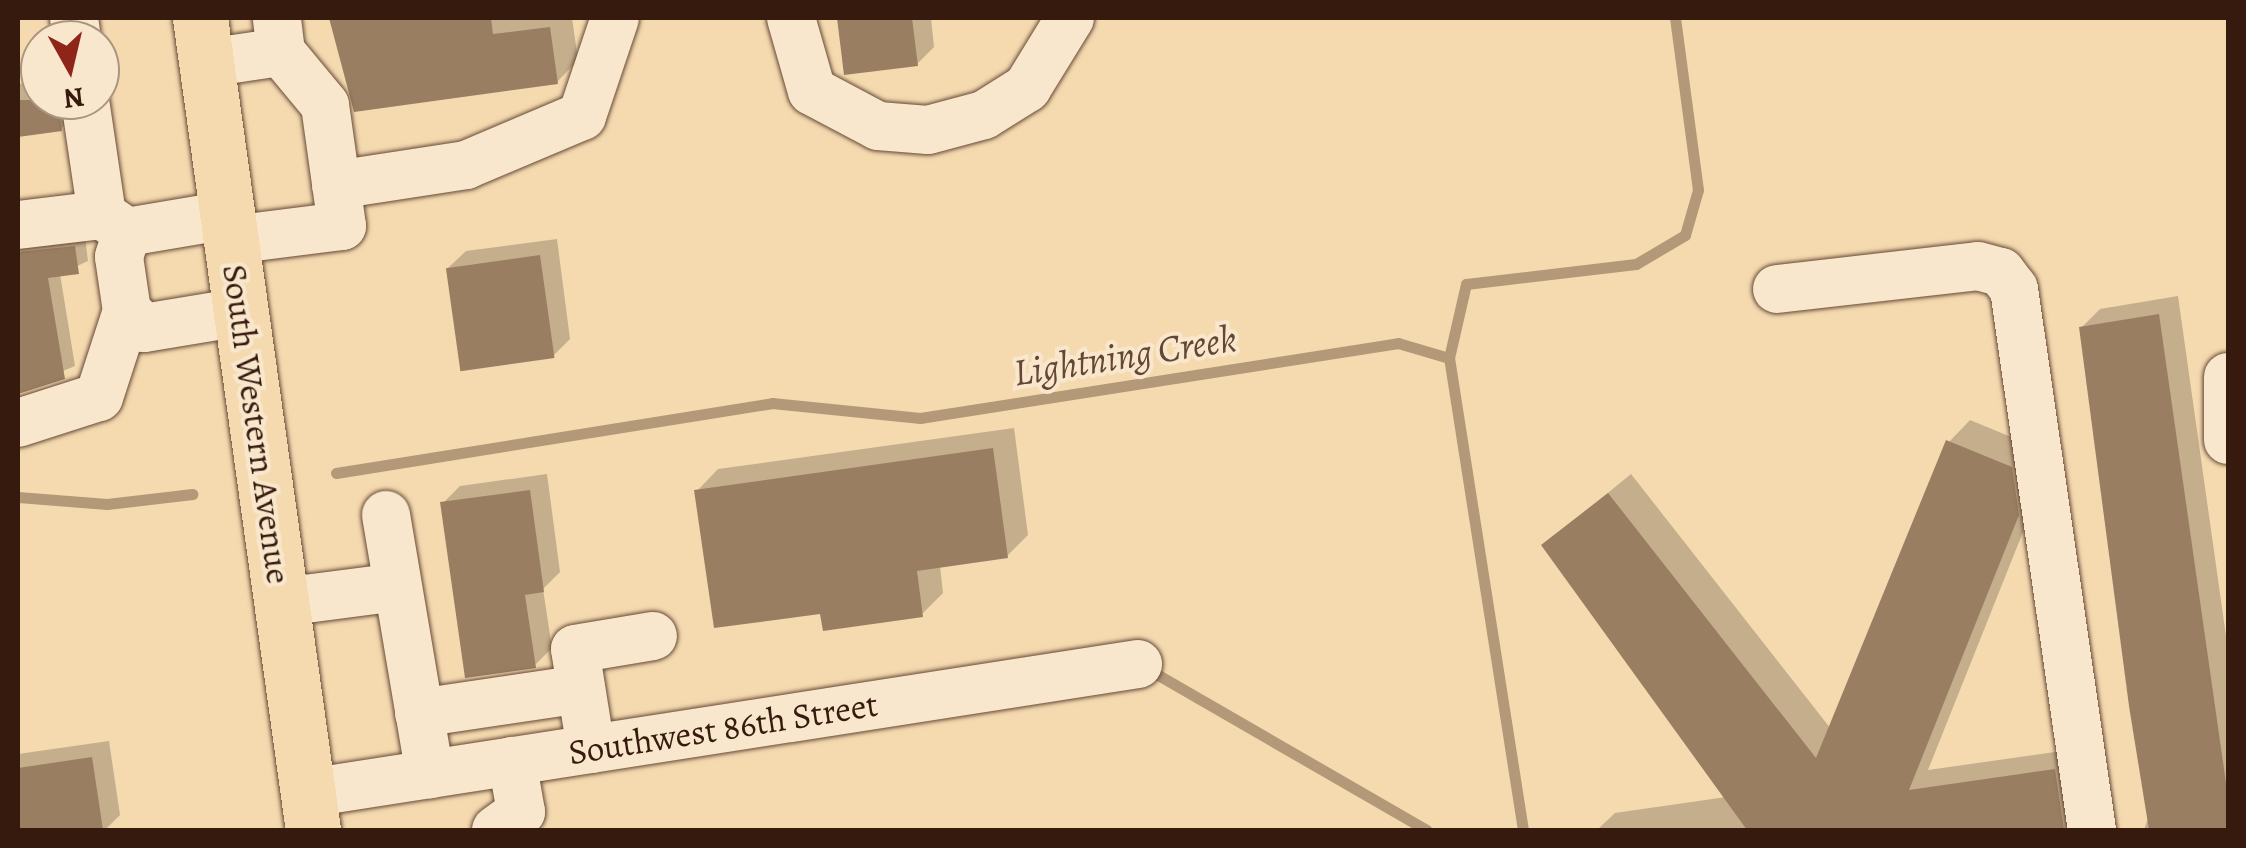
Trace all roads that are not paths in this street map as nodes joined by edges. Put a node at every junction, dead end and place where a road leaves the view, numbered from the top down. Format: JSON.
{"nodes":[{"id":1,"x":614,"y":18,"type":"edge"},
{"id":2,"x":791,"y":18,"type":"edge"},
{"id":3,"x":1070,"y":18,"type":"edge"},
{"id":4,"x":279,"y":35,"type":"edge"},
{"id":5,"x":204,"y":40,"type":"edge"},
{"id":6,"x":90,"y":120,"type":"edge"},
{"id":7,"x":336,"y":185,"type":"junction"},
{"id":8,"x":114,"y":224,"type":"junction"},
{"id":9,"x":18,"y":225,"type":"edge"},
{"id":10,"x":230,"y":227,"type":"junction"},
{"id":11,"x":1777,"y":289,"type":"dead end"},
{"id":12,"x":126,"y":312,"type":"junction"},
{"id":13,"x":241,"y":312,"type":"junction"},
{"id":14,"x":2228,"y":377,"type":"edge"},
{"id":15,"x":18,"y":422,"type":"edge"},
{"id":16,"x":2228,"y":440,"type":"edge"},
{"id":17,"x":386,"y":515,"type":"dead end"},
{"id":18,"x":396,"y":587,"type":"junction"},
{"id":19,"x":282,"y":602,"type":"junction"},
{"id":20,"x":652,"y":636,"type":"dead end"},
{"id":21,"x":1138,"y":664,"type":"dead end"},
{"id":22,"x":581,"y":689,"type":"junction"},
{"id":23,"x":419,"y":713,"type":"junction"},
{"id":24,"x":591,"y":749,"type":"junction"},
{"id":25,"x":512,"y":761,"type":"junction"},
{"id":26,"x":430,"y":774,"type":"junction"},
{"id":27,"x":310,"y":812,"type":"edge"},
{"id":28,"x":496,"y":830,"type":"edge"},
{"id":29,"x":2092,"y":830,"type":"edge"}],
"edges":[{"from":1,"to":7,"type":"street"},
{"from":2,"to":3,"type":"street"},
{"from":4,"to":5,"type":"street"},
{"from":4,"to":7,"type":"street"},
{"from":5,"to":10,"type":"main road","name":"South Western Avenue"},
{"from":6,"to":8,"type":"street"},
{"from":7,"to":10,"type":"street"},
{"from":8,"to":9,"type":"street"},
{"from":8,"to":10,"type":"street"},
{"from":8,"to":12,"type":"street"},
{"from":10,"to":13,"type":"main road","name":"South Western Avenue"},
{"from":11,"to":29,"type":"street"},
{"from":12,"to":13,"type":"street"},
{"from":12,"to":15,"type":"street"},
{"from":13,"to":19,"type":"main road","name":"South Western Avenue"},
{"from":14,"to":16,"type":"street"},
{"from":17,"to":18,"type":"street"},
{"from":18,"to":19,"type":"street"},
{"from":18,"to":23,"type":"street"},
{"from":19,"to":27,"type":"main road","name":"South Western Avenue"},
{"from":20,"to":22,"type":"street"},
{"from":21,"to":24,"type":"street","name":"Southwest 86th Street"},
{"from":22,"to":23,"type":"street"},
{"from":22,"to":24,"type":"street"},
{"from":23,"to":26,"type":"street"},
{"from":24,"to":25,"type":"street","name":"Southwest 86th Street"},
{"from":25,"to":26,"type":"street","name":"Southwest 86th Street"},
{"from":25,"to":28,"type":"street"},
{"from":26,"to":27,"type":"street","name":"Southwest 86th Street"}]}
